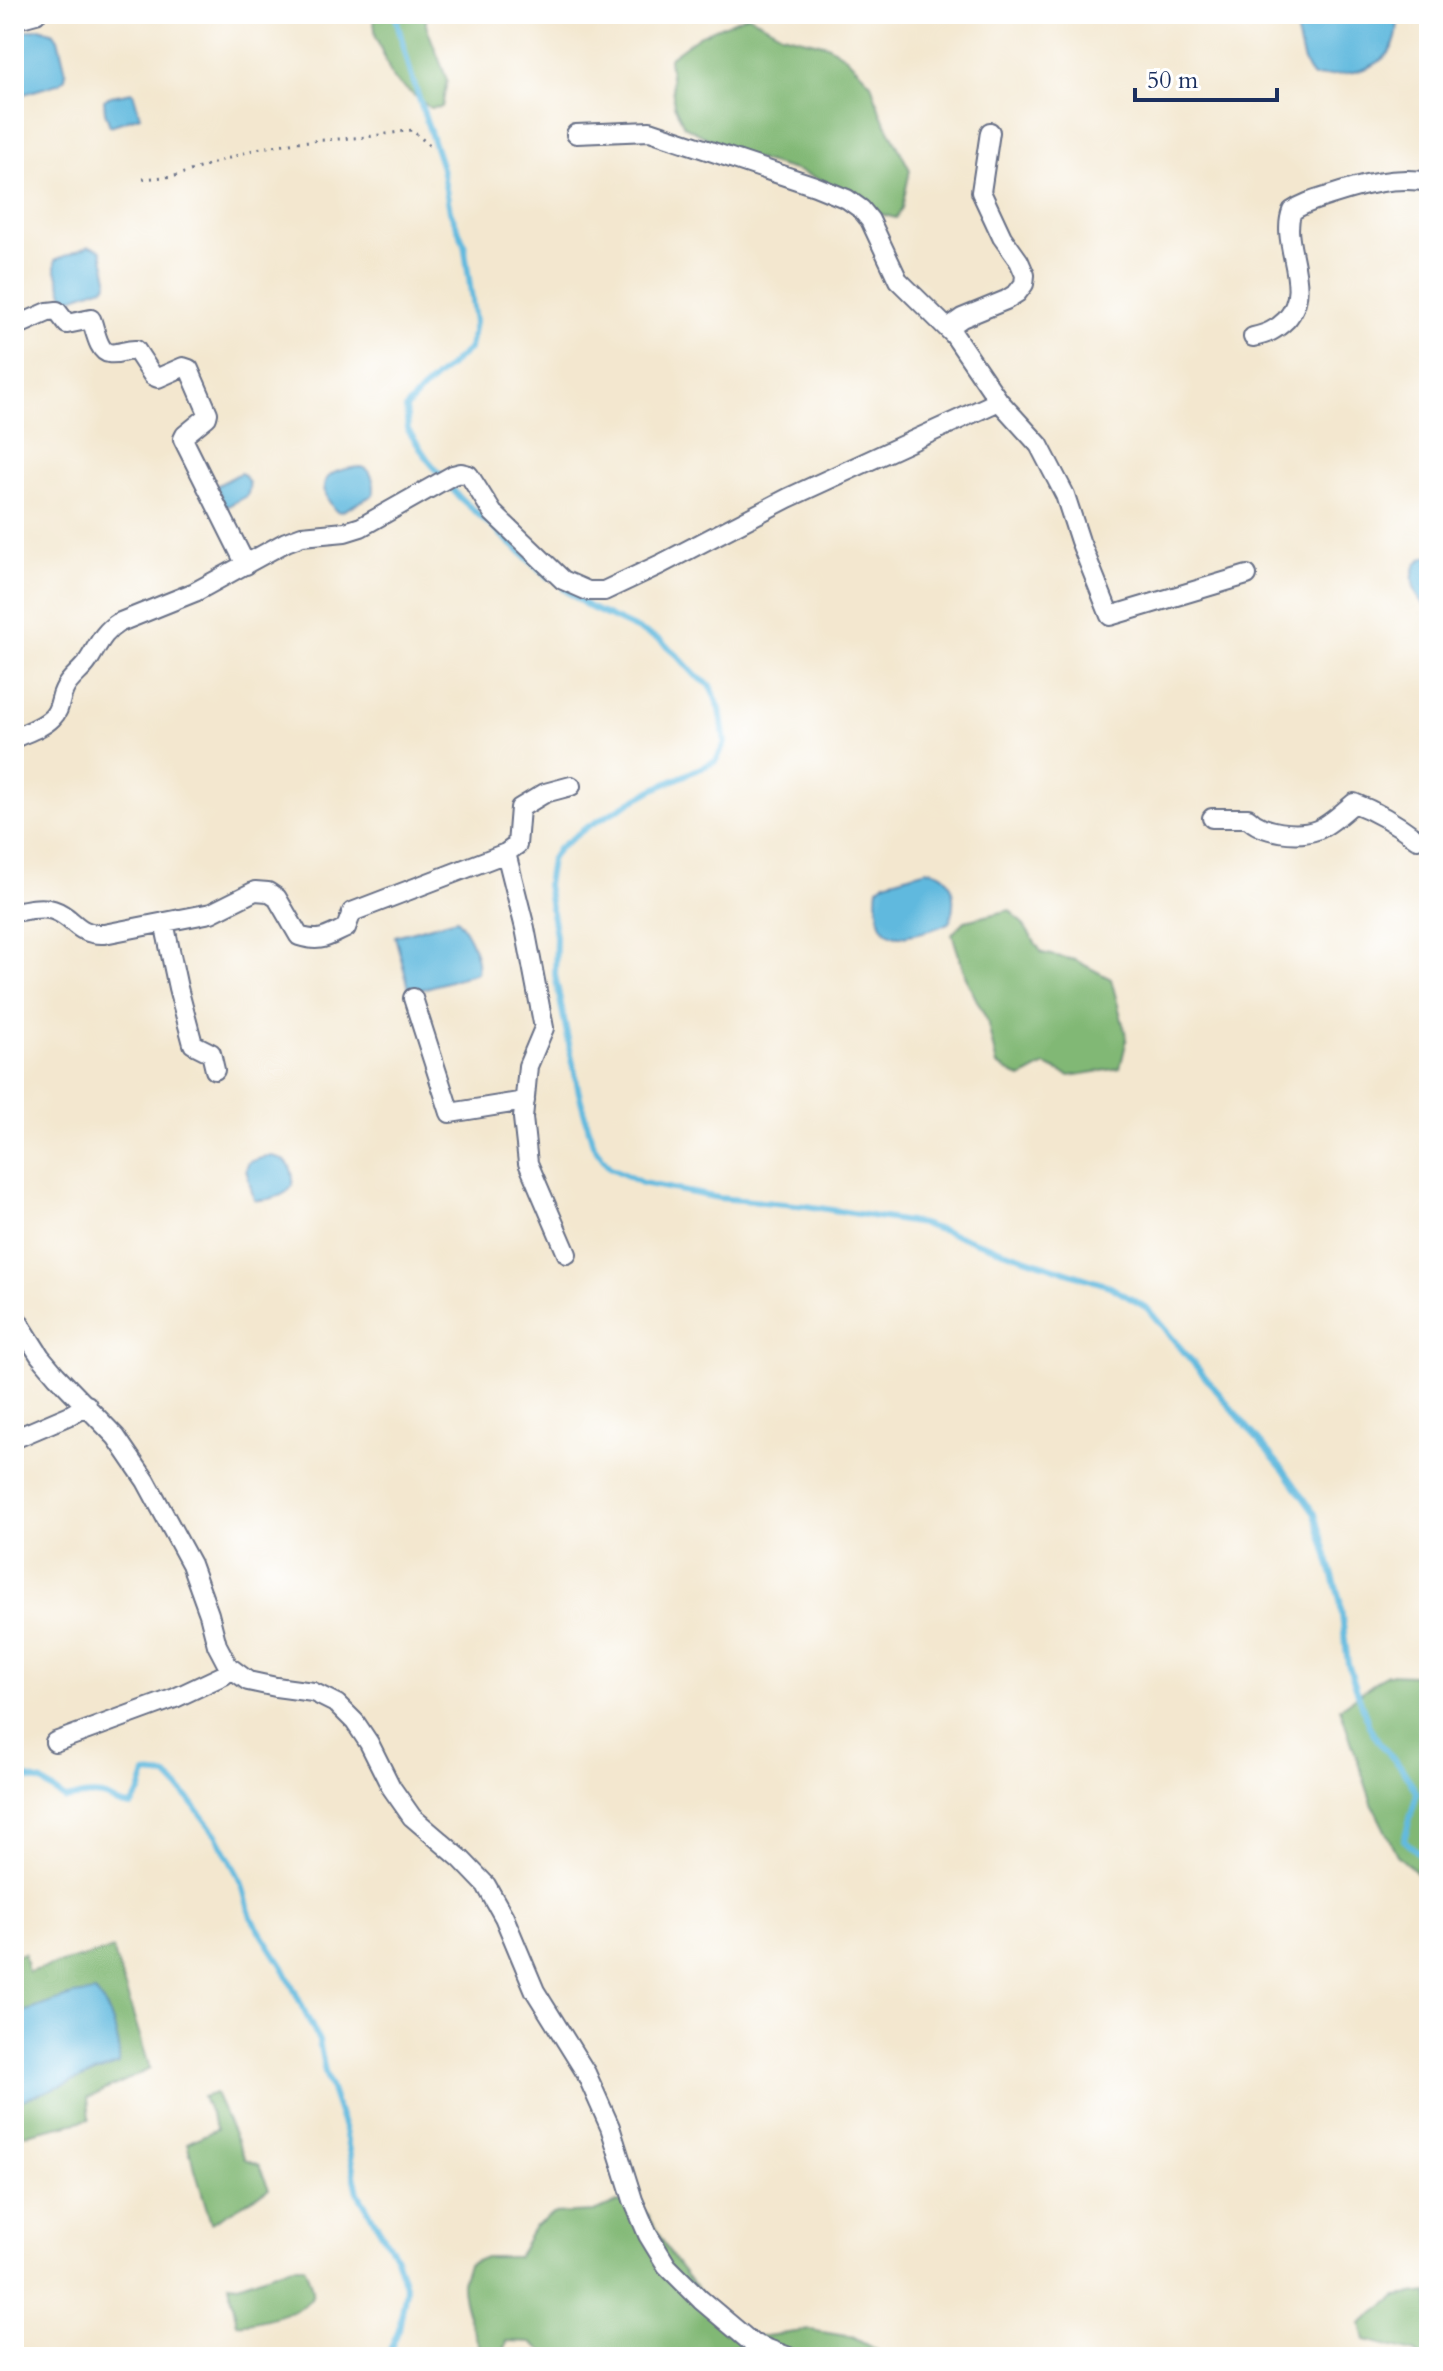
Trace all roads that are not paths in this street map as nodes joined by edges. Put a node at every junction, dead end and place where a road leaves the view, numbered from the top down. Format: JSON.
{"nodes":[{"id":1,"x":36,"y":14,"type":"edge"},
{"id":2,"x":14,"y":20,"type":"edge"},
{"id":3,"x":990,"y":132,"type":"dead end"},
{"id":4,"x":576,"y":134,"type":"dead end"},
{"id":5,"x":1429,"y":182,"type":"edge"},
{"id":6,"x":14,"y":327,"type":"edge"},
{"id":7,"x":948,"y":328,"type":"junction"},
{"id":8,"x":1253,"y":337,"type":"dead end"},
{"id":9,"x":999,"y":401,"type":"junction"},
{"id":10,"x":246,"y":565,"type":"junction"},
{"id":11,"x":1247,"y":575,"type":"dead end"},
{"id":12,"x":14,"y":738,"type":"edge"},
{"id":13,"x":571,"y":786,"type":"dead end"},
{"id":14,"x":1212,"y":818,"type":"dead end"},
{"id":15,"x":1417,"y":839,"type":"dead end"},
{"id":16,"x":506,"y":853,"type":"junction"},
{"id":17,"x":14,"y":912,"type":"edge"},
{"id":18,"x":164,"y":922,"type":"junction"},
{"id":19,"x":413,"y":998,"type":"dead end"},
{"id":20,"x":215,"y":1070,"type":"dead end"},
{"id":21,"x":525,"y":1101,"type":"junction"},
{"id":22,"x":567,"y":1254,"type":"dead end"},
{"id":23,"x":14,"y":1315,"type":"edge"},
{"id":24,"x":87,"y":1405,"type":"junction"},
{"id":25,"x":14,"y":1439,"type":"edge"},
{"id":26,"x":231,"y":1669,"type":"junction"},
{"id":27,"x":55,"y":1742,"type":"dead end"},
{"id":28,"x":785,"y":2356,"type":"edge"}],
"edges":[{"from":1,"to":2,"type":"street"},
{"from":3,"to":7,"type":"street"},
{"from":4,"to":7,"type":"street"},
{"from":5,"to":8,"type":"street"},
{"from":6,"to":10,"type":"street"},
{"from":7,"to":9,"type":"street"},
{"from":9,"to":10,"type":"street"},
{"from":9,"to":11,"type":"street"},
{"from":10,"to":12,"type":"street"},
{"from":13,"to":16,"type":"street"},
{"from":14,"to":15,"type":"street"},
{"from":16,"to":18,"type":"street"},
{"from":16,"to":21,"type":"street"},
{"from":17,"to":18,"type":"street"},
{"from":18,"to":20,"type":"street"},
{"from":19,"to":21,"type":"street"},
{"from":21,"to":22,"type":"street"},
{"from":23,"to":24,"type":"street"},
{"from":24,"to":25,"type":"street"},
{"from":24,"to":26,"type":"street"},
{"from":26,"to":27,"type":"street"},
{"from":26,"to":28,"type":"street"}]}
